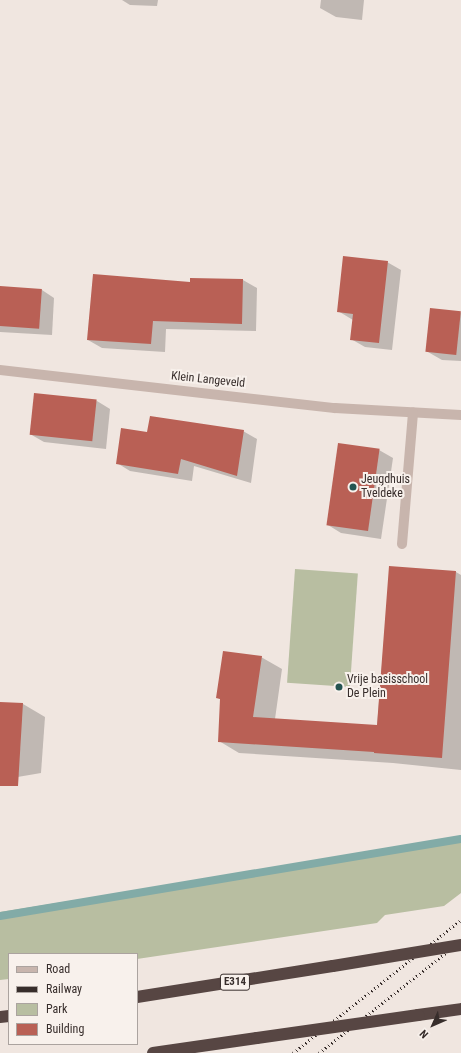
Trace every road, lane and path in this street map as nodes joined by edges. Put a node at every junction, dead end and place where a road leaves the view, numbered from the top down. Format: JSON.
{"nodes":[{"id":1,"x":0,"y":370,"type":"edge"},
{"id":2,"x":413,"y":412,"type":"junction"},
{"id":3,"x":461,"y":415,"type":"edge"},
{"id":4,"x":402,"y":544,"type":"dead end"},
{"id":5,"x":461,"y":945,"type":"edge"},
{"id":6,"x":138,"y":997,"type":"edge"},
{"id":7,"x":461,"y":1008,"type":"edge"},
{"id":8,"x":153,"y":1053,"type":"edge"}],
"edges":[{"from":1,"to":2,"type":"street","name":"Klein Langeveld"},
{"from":2,"to":3,"type":"street","name":"Klein Langeveld"},
{"from":2,"to":4,"type":"street"},
{"from":5,"to":6,"type":"highway","number":"E314","bridge":true},
{"from":7,"to":8,"type":"highway","bridge":true}]}
